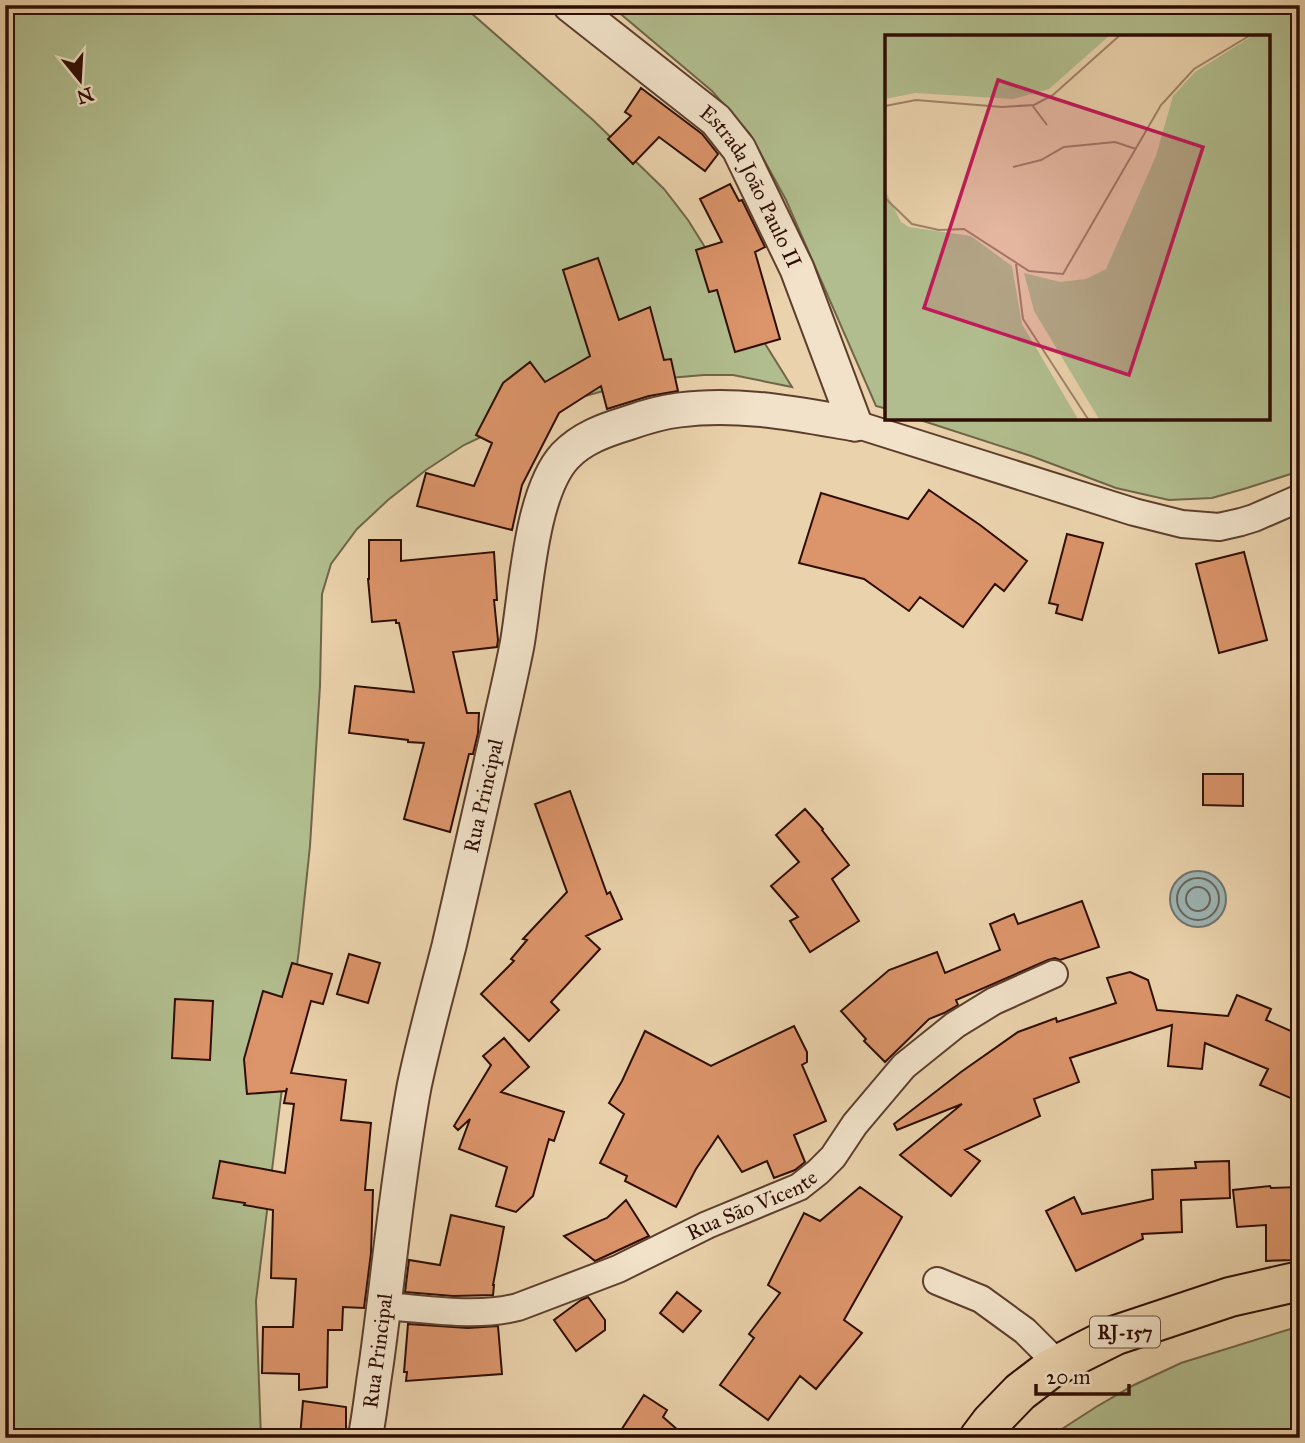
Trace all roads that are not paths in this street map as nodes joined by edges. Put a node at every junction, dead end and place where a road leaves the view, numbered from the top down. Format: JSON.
{"nodes":[{"id":1,"x":570,"y":5,"type":"edge"},
{"id":2,"x":855,"y":424,"type":"junction"},
{"id":3,"x":1300,"y":498,"type":"edge"},
{"id":4,"x":1054,"y":974,"type":"dead end"},
{"id":5,"x":937,"y":1281,"type":"dead end"},
{"id":6,"x":1300,"y":1282,"type":"edge"},
{"id":7,"x":384,"y":1306,"type":"junction"},
{"id":8,"x":1059,"y":1365,"type":"junction"},
{"id":9,"x":365,"y":1438,"type":"edge"},
{"id":10,"x":979,"y":1438,"type":"edge"}],
"edges":[{"from":1,"to":2,"type":"street","name":"Estrada João Paulo II"},
{"from":2,"to":3,"type":"street"},
{"from":2,"to":7,"type":"street","name":"Rua Principal"},
{"from":4,"to":7,"type":"street","name":"Rua São Vicente"},
{"from":5,"to":8,"type":"street"},
{"from":6,"to":8,"type":"main road","number":"RJ-157"},
{"from":7,"to":9,"type":"street","name":"Rua Principal"},
{"from":8,"to":10,"type":"main road","number":"RJ-157"}]}
